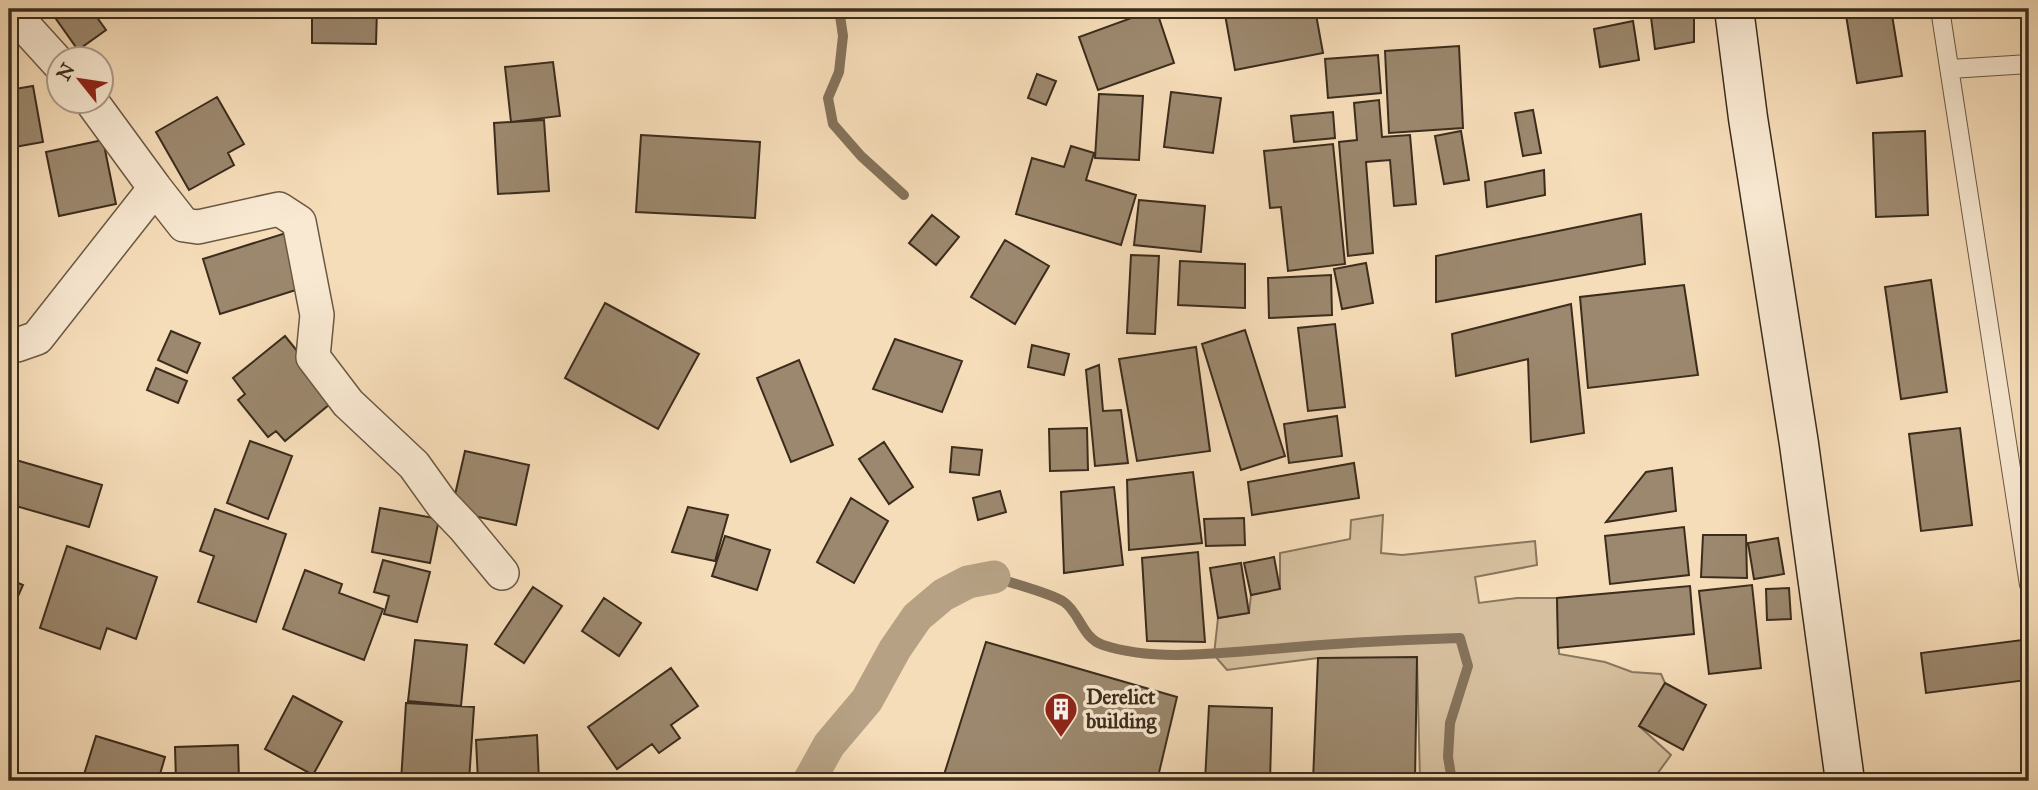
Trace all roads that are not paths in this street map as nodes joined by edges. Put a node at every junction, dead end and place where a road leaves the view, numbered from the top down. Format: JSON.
{"nodes":[{"id":1,"x":9,"y":9,"type":"edge"},
{"id":2,"x":1734,"y":9,"type":"edge"},
{"id":3,"x":1940,"y":9,"type":"edge"},
{"id":4,"x":46,"y":50,"type":"edge"},
{"id":5,"x":2029,"y":64,"type":"edge"},
{"id":6,"x":1950,"y":69,"type":"junction"},
{"id":7,"x":102,"y":116,"type":"edge"},
{"id":8,"x":155,"y":188,"type":"junction"},
{"id":9,"x":9,"y":343,"type":"edge"},
{"id":10,"x":502,"y":573,"type":"dead end"},
{"id":11,"x":2029,"y":585,"type":"edge"},
{"id":12,"x":1845,"y":781,"type":"edge"}],
"edges":[{"from":1,"to":4,"type":"street"},
{"from":2,"to":12,"type":"street"},
{"from":3,"to":6,"type":"lane"},
{"from":5,"to":6,"type":"lane"},
{"from":6,"to":11,"type":"lane"},
{"from":7,"to":8,"type":"street"},
{"from":8,"to":9,"type":"street"},
{"from":8,"to":10,"type":"street"}]}
